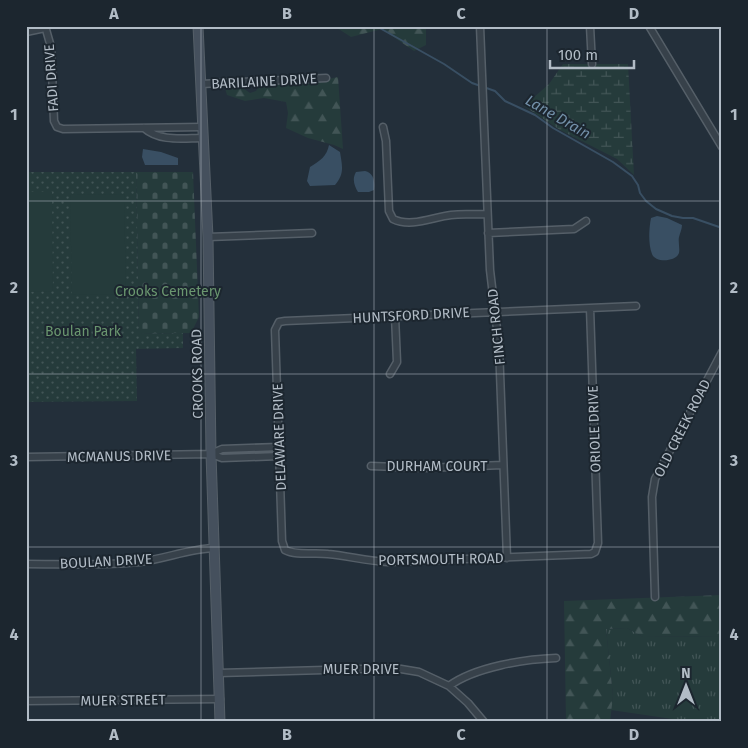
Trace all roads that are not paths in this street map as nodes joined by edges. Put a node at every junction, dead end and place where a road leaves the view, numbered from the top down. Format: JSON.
{"nodes":[{"id":1,"x":198,"y":26,"type":"edge"},
{"id":2,"x":480,"y":26,"type":"edge"},
{"id":3,"x":590,"y":26,"type":"edge"},
{"id":4,"x":649,"y":26,"type":"edge"},
{"id":5,"x":45,"y":27,"type":"edge"},
{"id":6,"x":26,"y":32,"type":"edge"},
{"id":7,"x":592,"y":64,"type":"dead end"},
{"id":8,"x":326,"y":78,"type":"dead end"},
{"id":9,"x":201,"y":84,"type":"junction"},
{"id":10,"x":202,"y":127,"type":"junction"},
{"id":11,"x":383,"y":127,"type":"dead end"},
{"id":12,"x":144,"y":128,"type":"junction"},
{"id":13,"x":203,"y":138,"type":"junction"},
{"id":14,"x":722,"y":147,"type":"edge"},
{"id":15,"x":487,"y":214,"type":"junction"},
{"id":16,"x":586,"y":221,"type":"dead end"},
{"id":17,"x":312,"y":233,"type":"dead end"},
{"id":18,"x":488,"y":233,"type":"junction"},
{"id":19,"x":208,"y":237,"type":"junction"},
{"id":20,"x":636,"y":306,"type":"dead end"},
{"id":21,"x":590,"y":308,"type":"junction"},
{"id":22,"x":494,"y":311,"type":"junction"},
{"id":23,"x":395,"y":316,"type":"junction"},
{"id":24,"x":277,"y":324,"type":"joint"},
{"id":25,"x":722,"y":352,"type":"edge"},
{"id":26,"x":390,"y":374,"type":"dead end"},
{"id":27,"x":279,"y":447,"type":"junction"},
{"id":28,"x":211,"y":454,"type":"junction"},
{"id":29,"x":279,"y":456,"type":"junction"},
{"id":30,"x":26,"y":457,"type":"edge"},
{"id":31,"x":504,"y":465,"type":"junction"},
{"id":32,"x":371,"y":466,"type":"dead end"},
{"id":33,"x":214,"y":548,"type":"junction"},
{"id":34,"x":285,"y":550,"type":"joint"},
{"id":35,"x":596,"y":550,"type":"joint"},
{"id":36,"x":506,"y":558,"type":"junction"},
{"id":37,"x":26,"y":564,"type":"edge"},
{"id":38,"x":655,"y":597,"type":"dead end"},
{"id":39,"x":556,"y":658,"type":"dead end"},
{"id":40,"x":218,"y":673,"type":"junction"},
{"id":41,"x":449,"y":686,"type":"junction"},
{"id":42,"x":220,"y":699,"type":"junction"},
{"id":43,"x":26,"y":701,"type":"edge"},
{"id":44,"x":220,"y":722,"type":"edge"},
{"id":45,"x":484,"y":722,"type":"edge"}],
"edges":[{"from":1,"to":9,"type":"main road","name":"CROOKS ROAD"},
{"from":2,"to":15,"type":"street","name":"FINCH ROAD"},
{"from":3,"to":7,"type":"street"},
{"from":4,"to":14,"type":"street"},
{"from":5,"to":6,"type":"street"},
{"from":5,"to":12,"type":"street","name":"FADI DRIVE"},
{"from":8,"to":9,"type":"street","name":"BARILAINE DRIVE"},
{"from":9,"to":10,"type":"main road","name":"CROOKS ROAD"},
{"from":10,"to":12,"type":"street"},
{"from":10,"to":13,"type":"main road","name":"CROOKS ROAD"},
{"from":11,"to":15,"type":"street"},
{"from":12,"to":13,"type":"street"},
{"from":13,"to":19,"type":"main road","name":"CROOKS ROAD"},
{"from":15,"to":18,"type":"street","name":"FINCH ROAD"},
{"from":16,"to":18,"type":"street"},
{"from":17,"to":19,"type":"street"},
{"from":18,"to":22,"type":"street","name":"FINCH ROAD"},
{"from":19,"to":28,"type":"main road","name":"CROOKS ROAD"},
{"from":20,"to":21,"type":"street","name":"HUNTSFORD DRIVE"},
{"from":21,"to":22,"type":"street","name":"HUNTSFORD DRIVE"},
{"from":21,"to":35,"type":"street","name":"ORIOLE DRIVE"},
{"from":22,"to":23,"type":"street","name":"HUNTSFORD DRIVE"},
{"from":22,"to":31,"type":"street","name":"FINCH ROAD"},
{"from":23,"to":24,"type":"street","name":"HUNTSFORD DRIVE"},
{"from":23,"to":26,"type":"street"},
{"from":24,"to":27,"type":"street","name":"DELAWARE DRIVE"},
{"from":25,"to":38,"type":"street","name":"OLD CREEK ROAD"},
{"from":27,"to":28,"type":"street"},
{"from":27,"to":29,"type":"street","name":"DELAWARE DRIVE"},
{"from":28,"to":29,"type":"street"},
{"from":28,"to":30,"type":"street","name":"MCMANUS DRIVE"},
{"from":28,"to":33,"type":"main road","name":"CROOKS ROAD"},
{"from":29,"to":34,"type":"street","name":"DELAWARE DRIVE"},
{"from":31,"to":32,"type":"street","name":"DURHAM COURT"},
{"from":31,"to":36,"type":"street","name":"FINCH ROAD"},
{"from":33,"to":37,"type":"street","name":"BOULAN DRIVE"},
{"from":33,"to":40,"type":"main road","name":"CROOKS ROAD"},
{"from":34,"to":36,"type":"street","name":"PORTSMOUTH ROAD"},
{"from":35,"to":36,"type":"street","name":"PORTSMOUTH ROAD"},
{"from":39,"to":41,"type":"street"},
{"from":40,"to":41,"type":"street","name":"MUER DRIVE"},
{"from":40,"to":42,"type":"main road","name":"CROOKS ROAD"},
{"from":41,"to":45,"type":"street","name":"MUER DRIVE"},
{"from":42,"to":43,"type":"street","name":"MUER STREET"},
{"from":42,"to":44,"type":"main road","name":"CROOKS ROAD"}]}
